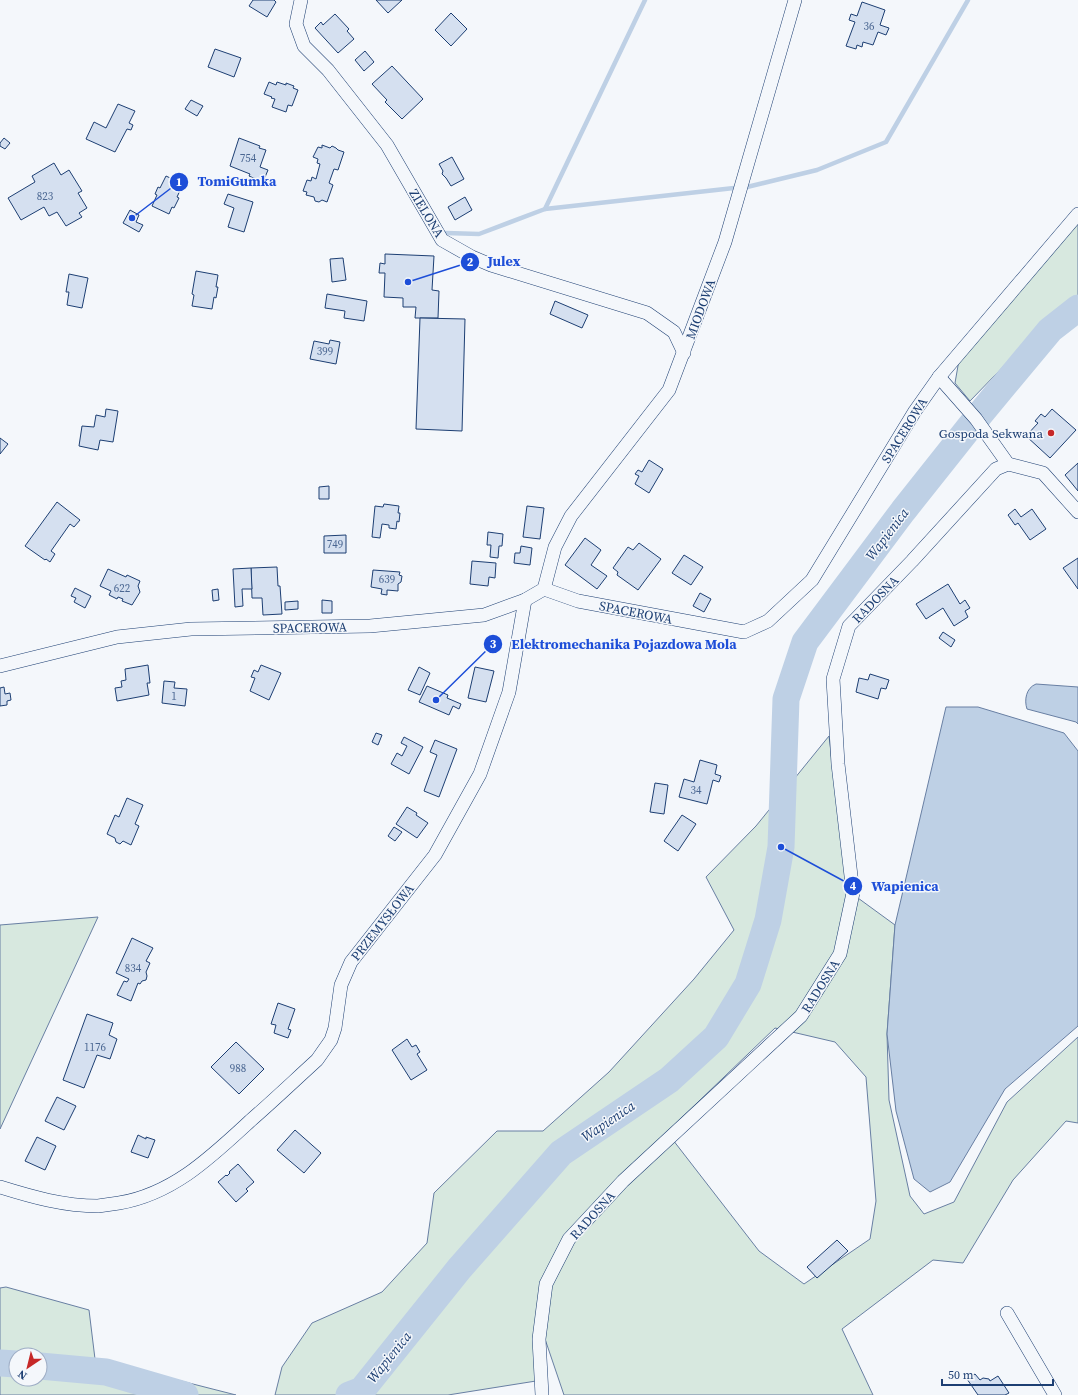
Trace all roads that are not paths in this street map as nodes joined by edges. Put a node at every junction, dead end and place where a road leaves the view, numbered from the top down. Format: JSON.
{"nodes":[{"id":1,"x":301,"y":0,"type":"edge"},
{"id":2,"x":795,"y":0,"type":"edge"},
{"id":3,"x":1078,"y":214,"type":"edge"},
{"id":4,"x":684,"y":353,"type":"junction"},
{"id":5,"x":939,"y":377,"type":"junction"},
{"id":6,"x":1008,"y":464,"type":"junction"},
{"id":7,"x":1078,"y":512,"type":"edge"},
{"id":8,"x":544,"y":589,"type":"junction"},
{"id":9,"x":525,"y":600,"type":"junction"},
{"id":10,"x":0,"y":666,"type":"edge"},
{"id":11,"x":0,"y":1187,"type":"edge"},
{"id":12,"x":1007,"y":1313,"type":"dead end"},
{"id":13,"x":542,"y":1395,"type":"edge"},
{"id":14,"x":1055,"y":1395,"type":"edge"}],
"edges":[{"from":1,"to":4,"type":"street","name":"ZIELONA"},
{"from":2,"to":4,"type":"street","name":"MIODOWA"},
{"from":3,"to":5,"type":"street","name":"SPACEROWA"},
{"from":4,"to":8,"type":"street","name":"MIODOWA"},
{"from":5,"to":6,"type":"street"},
{"from":5,"to":8,"type":"street","name":"SPACEROWA"},
{"from":6,"to":7,"type":"street"},
{"from":6,"to":13,"type":"street","name":"RADOSNA"},
{"from":8,"to":9,"type":"street","name":"SPACEROWA"},
{"from":9,"to":10,"type":"street","name":"SPACEROWA"},
{"from":9,"to":11,"type":"street","name":"PRZEMYSŁOWA"},
{"from":12,"to":14,"type":"street"}]}
